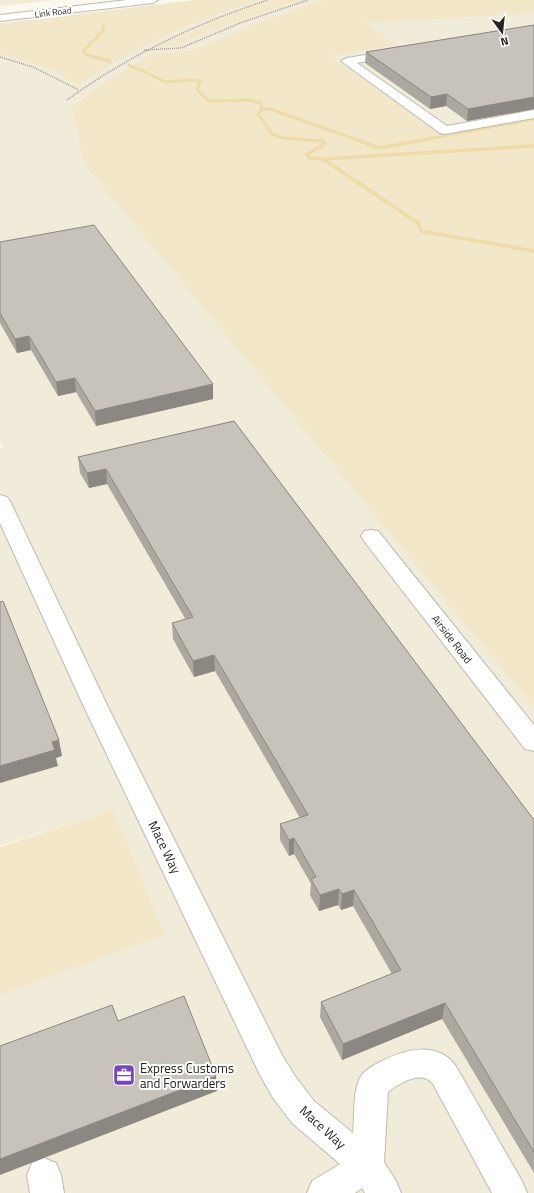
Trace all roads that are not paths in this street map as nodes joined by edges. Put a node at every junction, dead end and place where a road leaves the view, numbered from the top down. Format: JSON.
{"nodes":[{"id":1,"x":106,"y":0,"type":"edge"},
{"id":2,"x":153,"y":0,"type":"edge"},
{"id":3,"x":0,"y":12,"type":"edge"},
{"id":4,"x":0,"y":18,"type":"edge"},
{"id":5,"x":409,"y":51,"type":"edge"},
{"id":6,"x":534,"y":114,"type":"edge"},
{"id":7,"x":0,"y":502,"type":"edge"},
{"id":8,"x":371,"y":536,"type":"dead end"},
{"id":9,"x":534,"y":742,"type":"edge"},
{"id":10,"x":367,"y":1166,"type":"junction"},
{"id":11,"x":324,"y":1193,"type":"edge"},
{"id":12,"x":384,"y":1193,"type":"edge"},
{"id":13,"x":510,"y":1193,"type":"edge"}],
"edges":[{"from":1,"to":3,"type":"street","name":"Link Road"},
{"from":2,"to":4,"type":"street","name":"Link Road"},
{"from":5,"to":6,"type":"street"},
{"from":7,"to":10,"type":"street","name":"Mace Way"},
{"from":8,"to":9,"type":"street","name":"Airside Road"},
{"from":10,"to":11,"type":"street"},
{"from":10,"to":12,"type":"street","name":"Mace Way"},
{"from":10,"to":13,"type":"street"}]}
